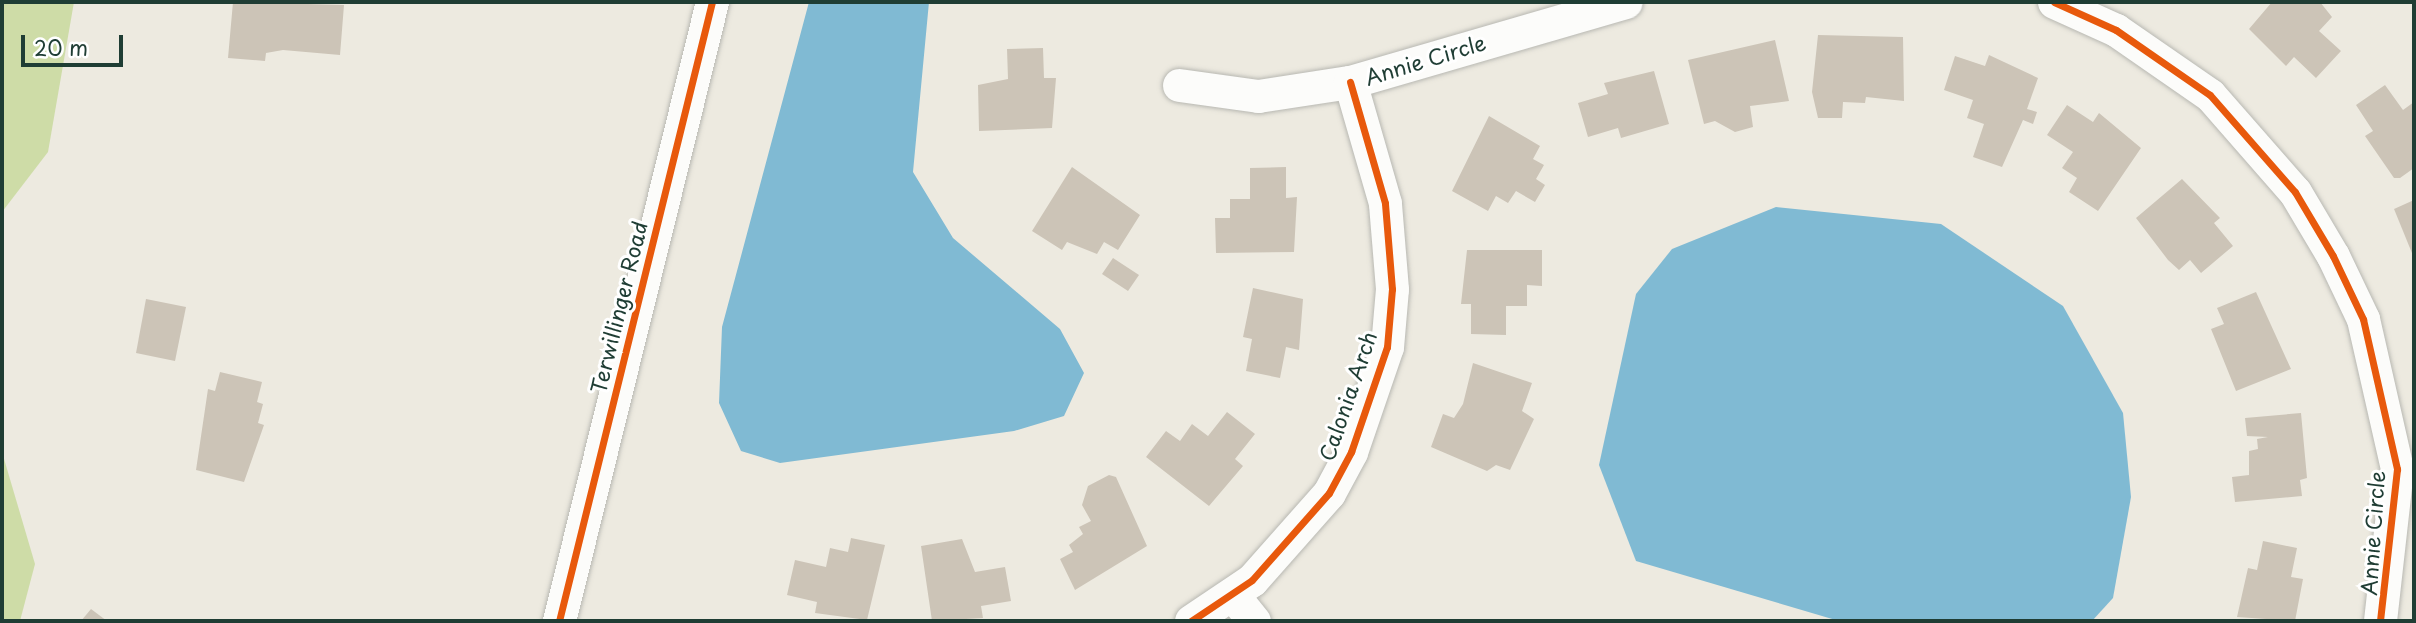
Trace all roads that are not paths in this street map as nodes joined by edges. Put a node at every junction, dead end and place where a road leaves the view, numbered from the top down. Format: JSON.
{"nodes":[{"id":1,"x":712,"y":2,"type":"edge"},
{"id":2,"x":1626,"y":2,"type":"edge"},
{"id":3,"x":2054,"y":2,"type":"edge"},
{"id":4,"x":1350,"y":82,"type":"junction"},
{"id":5,"x":1179,"y":85,"type":"dead end"},
{"id":6,"x":2405,"y":469,"type":"edge"},
{"id":7,"x":1232,"y":594,"type":"junction"},
{"id":8,"x":559,"y":621,"type":"edge"},
{"id":9,"x":1191,"y":621,"type":"edge"},
{"id":10,"x":1254,"y":621,"type":"edge"},
{"id":11,"x":2380,"y":621,"type":"edge"}],
"edges":[{"from":1,"to":8,"type":"street","name":"Terwillinger Road"},
{"from":2,"to":4,"type":"street","name":"Annie Circle"},
{"from":3,"to":6,"type":"street","name":"Annie Circle"},
{"from":4,"to":5,"type":"street","name":"Annie Circle"},
{"from":4,"to":7,"type":"street","name":"Calonia Arch"},
{"from":6,"to":11,"type":"street","name":"Annie Circle"},
{"from":7,"to":9,"type":"street","name":"Calonia Arch"},
{"from":7,"to":10,"type":"street"}]}
